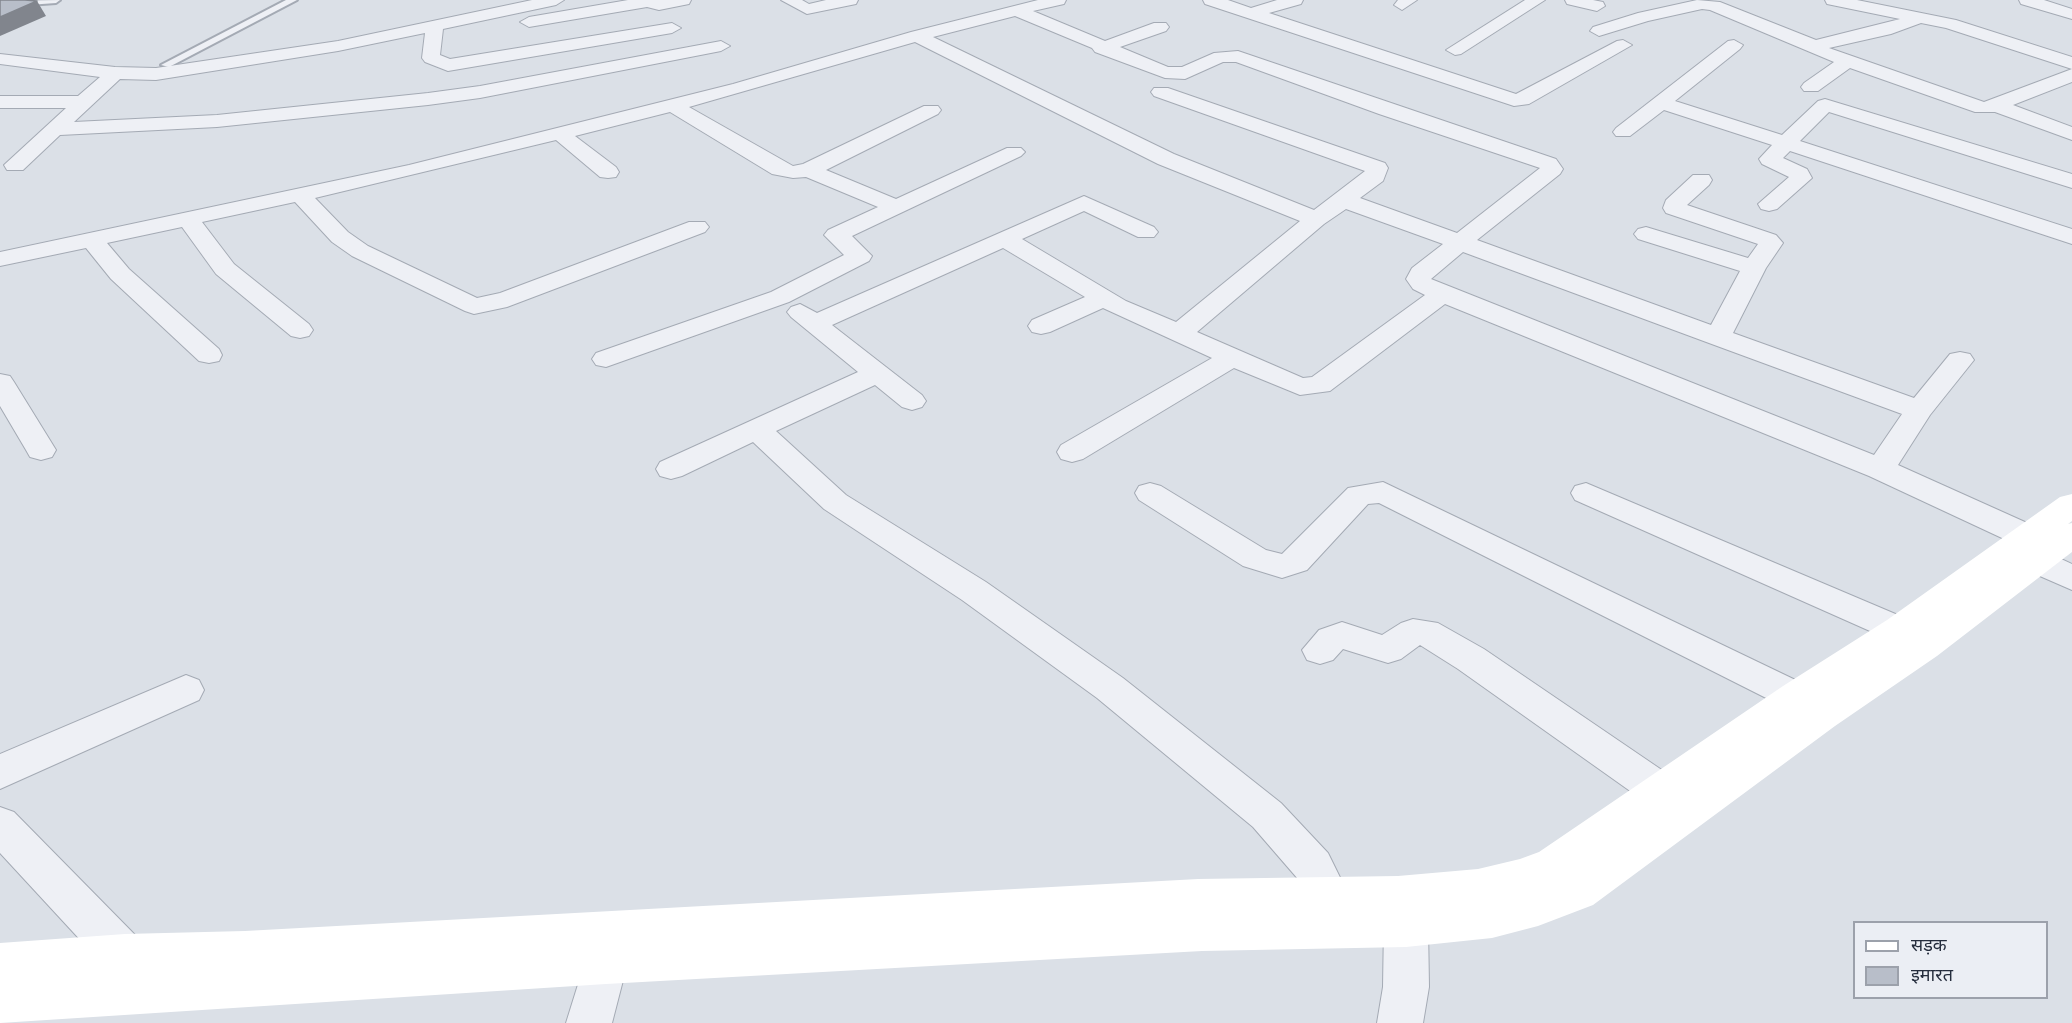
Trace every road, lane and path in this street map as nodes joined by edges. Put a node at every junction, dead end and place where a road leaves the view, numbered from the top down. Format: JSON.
{"nodes":[{"id":1,"x":56,"y":0,"type":"edge"},
{"id":2,"x":293,"y":0,"type":"edge"},
{"id":3,"x":556,"y":0,"type":"edge"},
{"id":4,"x":683,"y":0,"type":"edge"},
{"id":5,"x":789,"y":0,"type":"edge"},
{"id":6,"x":850,"y":0,"type":"edge"},
{"id":7,"x":1058,"y":0,"type":"edge"},
{"id":8,"x":1211,"y":0,"type":"edge"},
{"id":9,"x":1295,"y":0,"type":"edge"},
{"id":10,"x":1537,"y":0,"type":"edge"},
{"id":11,"x":1573,"y":0,"type":"edge"},
{"id":12,"x":1833,"y":0,"type":"edge"},
{"id":13,"x":2028,"y":0,"type":"edge"},
{"id":14,"x":645,"y":1,"type":"edge"},
{"id":15,"x":0,"y":4,"type":"edge"},
{"id":16,"x":1597,"y":6,"type":"dead end"},
{"id":17,"x":1891,"y":6,"type":"edge"},
{"id":18,"x":1015,"y":10,"type":"junction"},
{"id":19,"x":1252,"y":13,"type":"junction"},
{"id":20,"x":2072,"y":14,"type":"edge"},
{"id":21,"x":1922,"y":18,"type":"junction"},
{"id":22,"x":1160,"y":27,"type":"dead end"},
{"id":23,"x":672,"y":28,"type":"dead end"},
{"id":24,"x":434,"y":30,"type":"junction"},
{"id":25,"x":1599,"y":31,"type":"dead end"},
{"id":26,"x":917,"y":36,"type":"junction"},
{"id":27,"x":567,"y":45,"type":"junction"},
{"id":28,"x":1623,"y":45,"type":"dead end"},
{"id":29,"x":1734,"y":45,"type":"dead end"},
{"id":30,"x":721,"y":46,"type":"dead end"},
{"id":31,"x":1815,"y":46,"type":"junction"},
{"id":32,"x":1101,"y":48,"type":"junction"},
{"id":33,"x":1455,"y":50,"type":"dead end"},
{"id":34,"x":0,"y":59,"type":"edge"},
{"id":35,"x":1847,"y":61,"type":"junction"},
{"id":36,"x":2072,"y":63,"type":"edge"},
{"id":37,"x":166,"y":65,"type":"dead end"},
{"id":38,"x":581,"y":72,"type":"junction"},
{"id":39,"x":115,"y":73,"type":"junction"},
{"id":40,"x":2072,"y":75,"type":"edge"},
{"id":41,"x":1811,"y":87,"type":"dead end"},
{"id":42,"x":1161,"y":92,"type":"dead end"},
{"id":43,"x":0,"y":102,"type":"edge"},
{"id":44,"x":84,"y":102,"type":"junction"},
{"id":45,"x":1663,"y":103,"type":"junction"},
{"id":46,"x":671,"y":104,"type":"junction"},
{"id":47,"x":1995,"y":105,"type":"junction"},
{"id":48,"x":931,"y":110,"type":"dead end"},
{"id":49,"x":53,"y":129,"type":"junction"},
{"id":50,"x":1623,"y":132,"type":"dead end"},
{"id":51,"x":559,"y":133,"type":"junction"},
{"id":52,"x":2072,"y":134,"type":"edge"},
{"id":53,"x":1789,"y":143,"type":"junction"},
{"id":54,"x":1014,"y":152,"type":"dead end"},
{"id":55,"x":15,"y":165,"type":"dead end"},
{"id":56,"x":808,"y":170,"type":"junction"},
{"id":57,"x":608,"y":172,"type":"dead end"},
{"id":58,"x":1701,"y":180,"type":"dead end"},
{"id":59,"x":2072,"y":182,"type":"edge"},
{"id":60,"x":300,"y":195,"type":"junction"},
{"id":61,"x":1344,"y":200,"type":"junction"},
{"id":62,"x":1769,"y":204,"type":"dead end"},
{"id":63,"x":897,"y":207,"type":"junction"},
{"id":64,"x":188,"y":219,"type":"junction"},
{"id":65,"x":1316,"y":219,"type":"junction"},
{"id":66,"x":697,"y":227,"type":"dead end"},
{"id":67,"x":1146,"y":232,"type":"dead end"},
{"id":68,"x":1646,"y":234,"type":"dead end"},
{"id":69,"x":2072,"y":237,"type":"edge"},
{"id":70,"x":91,"y":239,"type":"junction"},
{"id":71,"x":1005,"y":239,"type":"junction"},
{"id":72,"x":1462,"y":242,"type":"junction"},
{"id":73,"x":0,"y":260,"type":"edge"},
{"id":74,"x":1754,"y":268,"type":"junction"},
{"id":75,"x":1442,"y":294,"type":"junction"},
{"id":76,"x":780,"y":297,"type":"junction"},
{"id":77,"x":1105,"y":298,"type":"junction"},
{"id":78,"x":815,"y":322,"type":"junction"},
{"id":79,"x":1041,"y":326,"type":"dead end"},
{"id":80,"x":300,"y":330,"type":"dead end"},
{"id":81,"x":1179,"y":333,"type":"junction"},
{"id":82,"x":1718,"y":337,"type":"junction"},
{"id":83,"x":208,"y":355,"type":"dead end"},
{"id":84,"x":1232,"y":358,"type":"junction"},
{"id":85,"x":606,"y":359,"type":"dead end"},
{"id":86,"x":1960,"y":360,"type":"dead end"},
{"id":87,"x":876,"y":374,"type":"junction"},
{"id":88,"x":0,"y":382,"type":"edge"},
{"id":89,"x":912,"y":401,"type":"dead end"},
{"id":90,"x":1919,"y":410,"type":"junction"},
{"id":91,"x":756,"y":429,"type":"junction"},
{"id":92,"x":41,"y":450,"type":"dead end"},
{"id":93,"x":1072,"y":452,"type":"dead end"},
{"id":94,"x":670,"y":469,"type":"dead end"},
{"id":95,"x":1880,"y":469,"type":"junction"},
{"id":96,"x":1150,"y":493,"type":"dead end"},
{"id":97,"x":1586,"y":493,"type":"dead end"},
{"id":98,"x":2072,"y":505,"type":"edge"},
{"id":99,"x":2053,"y":551,"type":"edge"},
{"id":100,"x":1900,"y":630,"type":"junction"},
{"id":101,"x":1320,"y":650,"type":"dead end"},
{"id":102,"x":186,"y":690,"type":"dead end"},
{"id":103,"x":1797,"y":697,"type":"junction"},
{"id":104,"x":0,"y":772,"type":"edge"},
{"id":105,"x":1661,"y":791,"type":"junction"},
{"id":106,"x":0,"y":825,"type":"edge"},
{"id":107,"x":1335,"y":911,"type":"junction"},
{"id":108,"x":1406,"y":925,"type":"junction"},
{"id":109,"x":125,"y":956,"type":"junction"},
{"id":110,"x":606,"y":961,"type":"junction"},
{"id":111,"x":0,"y":966,"type":"edge"},
{"id":112,"x":0,"y":1000,"type":"edge"},
{"id":113,"x":589,"y":1023,"type":"edge"},
{"id":114,"x":1400,"y":1023,"type":"edge"}],
"edges":[{"from":1,"to":15,"type":"lane"},
{"from":2,"to":37,"type":"lane"},
{"from":3,"to":24,"type":"street"},
{"from":4,"to":14,"type":"street"},
{"from":5,"to":6,"type":"street"},
{"from":7,"to":18,"type":"street"},
{"from":8,"to":19,"type":"street"},
{"from":9,"to":19,"type":"street"},
{"from":10,"to":33,"type":"street"},
{"from":11,"to":16,"type":"street"},
{"from":12,"to":17,"type":"street"},
{"from":13,"to":20,"type":"street"},
{"from":14,"to":24,"type":"street"},
{"from":17,"to":21,"type":"street"},
{"from":18,"to":26,"type":"street"},
{"from":18,"to":32,"type":"street"},
{"from":19,"to":28,"type":"street"},
{"from":21,"to":31,"type":"street"},
{"from":21,"to":36,"type":"street"},
{"from":22,"to":32,"type":"street"},
{"from":23,"to":27,"type":"street"},
{"from":24,"to":27,"type":"street"},
{"from":24,"to":39,"type":"street"},
{"from":25,"to":31,"type":"street"},
{"from":26,"to":46,"type":"street"},
{"from":26,"to":65,"type":"street"},
{"from":27,"to":38,"type":"street"},
{"from":29,"to":45,"type":"street"},
{"from":30,"to":38,"type":"street"},
{"from":31,"to":35,"type":"street"},
{"from":32,"to":72,"type":"street"},
{"from":34,"to":39,"type":"street"},
{"from":35,"to":41,"type":"street"},
{"from":35,"to":47,"type":"street"},
{"from":38,"to":49,"type":"street"},
{"from":39,"to":44,"type":"street"},
{"from":40,"to":47,"type":"street"},
{"from":42,"to":61,"type":"street"},
{"from":43,"to":44,"type":"street"},
{"from":44,"to":49,"type":"street"},
{"from":45,"to":50,"type":"street"},
{"from":45,"to":53,"type":"street"},
{"from":46,"to":51,"type":"street"},
{"from":46,"to":56,"type":"street"},
{"from":47,"to":52,"type":"street"},
{"from":48,"to":56,"type":"street"},
{"from":49,"to":55,"type":"street"},
{"from":51,"to":57,"type":"street"},
{"from":51,"to":60,"type":"street"},
{"from":53,"to":59,"type":"street"},
{"from":53,"to":62,"type":"street"},
{"from":53,"to":69,"type":"street"},
{"from":54,"to":63,"type":"street"},
{"from":56,"to":63,"type":"street"},
{"from":58,"to":74,"type":"street"},
{"from":60,"to":64,"type":"street"},
{"from":60,"to":66,"type":"street"},
{"from":61,"to":65,"type":"street"},
{"from":61,"to":72,"type":"street"},
{"from":63,"to":76,"type":"street"},
{"from":64,"to":70,"type":"street"},
{"from":64,"to":80,"type":"street"},
{"from":65,"to":81,"type":"street"},
{"from":67,"to":71,"type":"street"},
{"from":68,"to":74,"type":"street"},
{"from":70,"to":73,"type":"street"},
{"from":70,"to":83,"type":"street"},
{"from":71,"to":77,"type":"street"},
{"from":71,"to":78,"type":"street"},
{"from":72,"to":75,"type":"street"},
{"from":72,"to":82,"type":"street"},
{"from":74,"to":82,"type":"street"},
{"from":75,"to":84,"type":"street"},
{"from":75,"to":95,"type":"street"},
{"from":76,"to":78,"type":"street"},
{"from":76,"to":85,"type":"street"},
{"from":77,"to":79,"type":"street"},
{"from":77,"to":81,"type":"street"},
{"from":78,"to":87,"type":"street"},
{"from":81,"to":84,"type":"street"},
{"from":82,"to":90,"type":"street"},
{"from":84,"to":93,"type":"street"},
{"from":86,"to":90,"type":"street"},
{"from":87,"to":89,"type":"street"},
{"from":87,"to":91,"type":"street"},
{"from":88,"to":92,"type":"street"},
{"from":90,"to":95,"type":"street"},
{"from":91,"to":94,"type":"street"},
{"from":91,"to":107,"type":"street"},
{"from":95,"to":99,"type":"street"},
{"from":96,"to":103,"type":"street"},
{"from":97,"to":100,"type":"street"},
{"from":98,"to":99,"type":"street"},
{"from":99,"to":100,"type":"street"},
{"from":99,"to":108,"type":"street"},
{"from":100,"to":103,"type":"street"},
{"from":101,"to":105,"type":"street"},
{"from":102,"to":104,"type":"street"},
{"from":103,"to":105,"type":"street"},
{"from":105,"to":107,"type":"street"},
{"from":106,"to":109,"type":"street"},
{"from":107,"to":108,"type":"street"},
{"from":107,"to":109,"type":"street"},
{"from":107,"to":110,"type":"street"},
{"from":108,"to":114,"type":"street"},
{"from":109,"to":111,"type":"street"},
{"from":110,"to":112,"type":"street"},
{"from":110,"to":113,"type":"street"}]}
